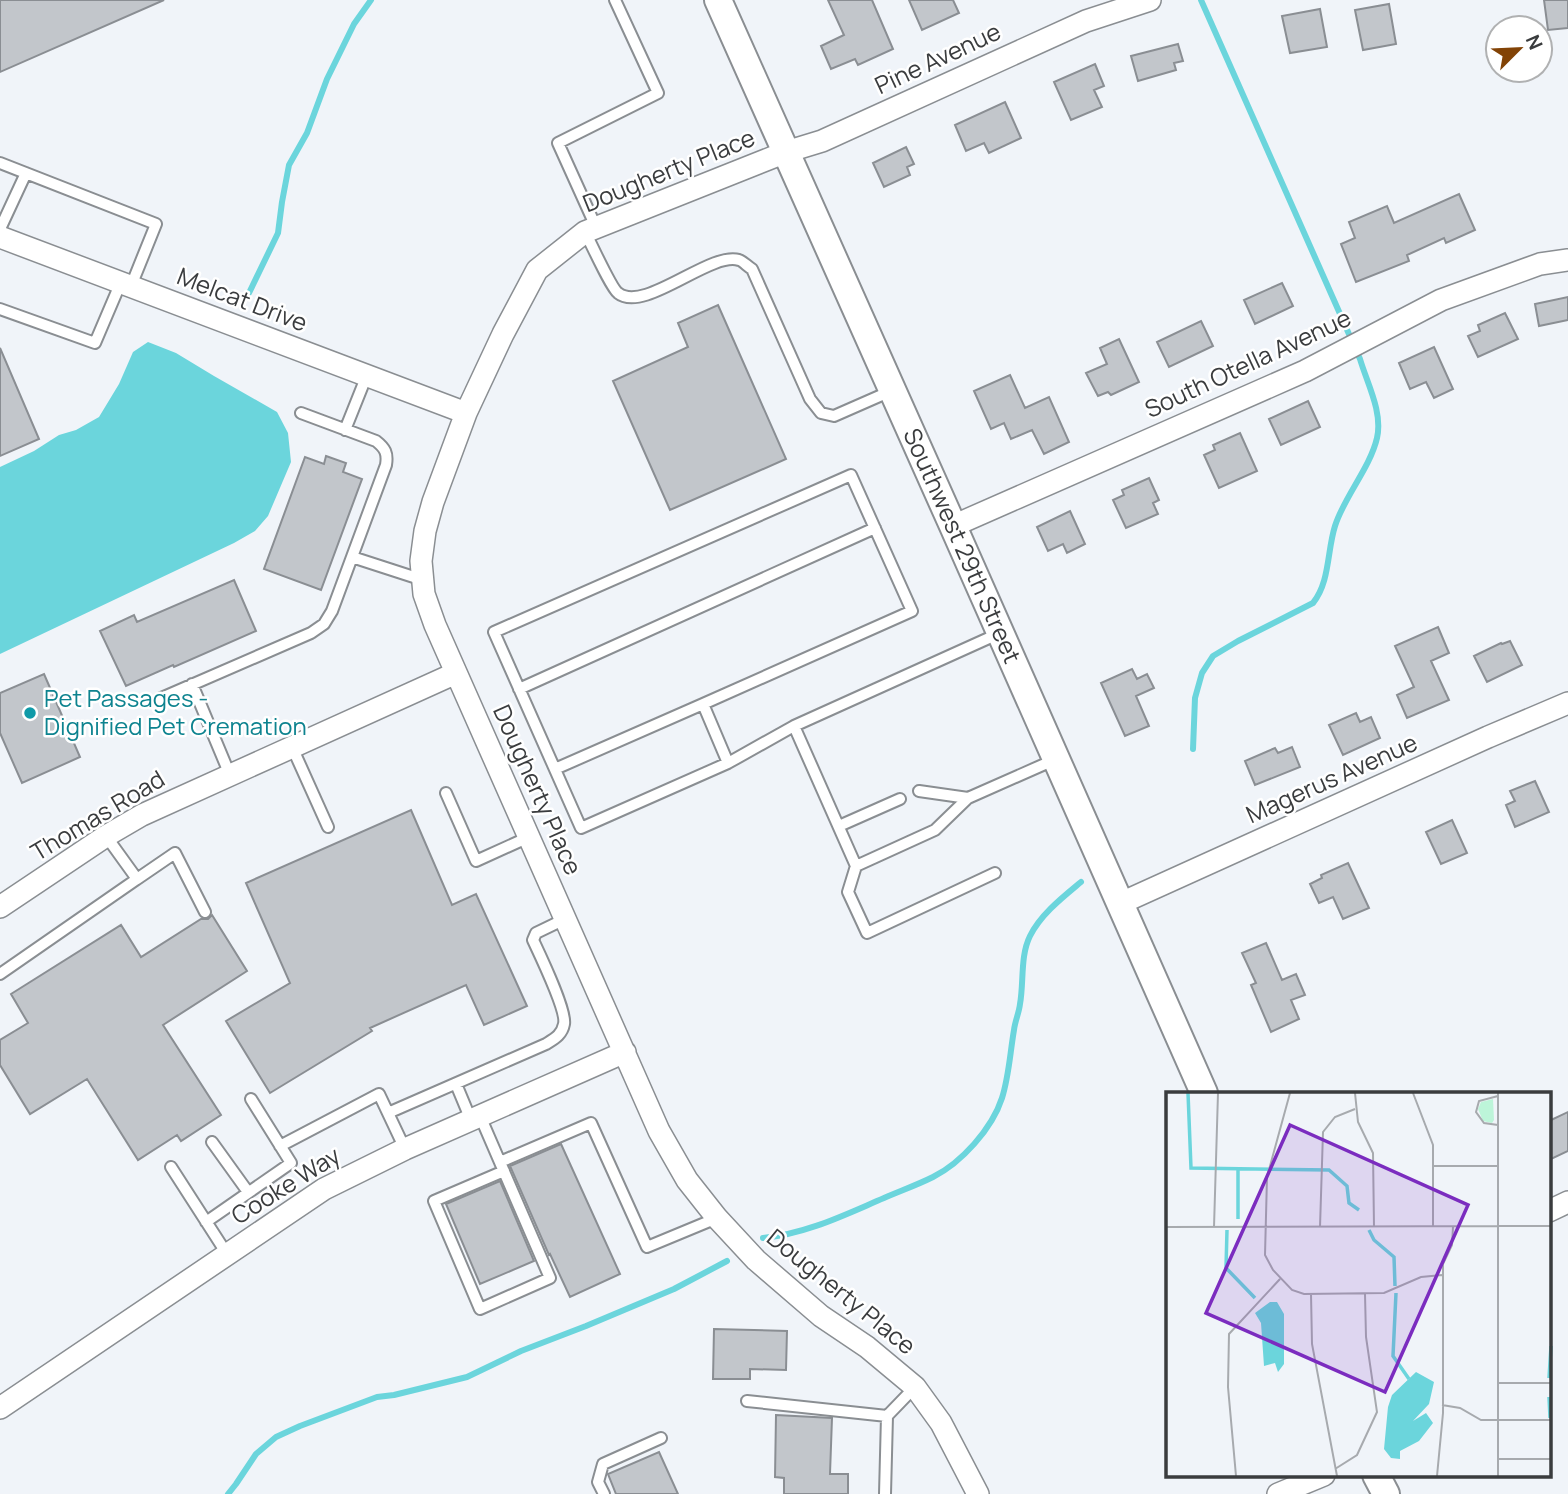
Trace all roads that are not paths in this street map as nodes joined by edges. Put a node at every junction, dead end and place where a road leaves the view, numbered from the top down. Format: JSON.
{"nodes":[{"id":1,"x":615,"y":0,"type":"edge"},
{"id":2,"x":718,"y":0,"type":"edge"},
{"id":3,"x":1150,"y":0,"type":"edge"},
{"id":4,"x":786,"y":152,"type":"junction"},
{"id":5,"x":0,"y":163,"type":"edge"},
{"id":6,"x":26,"y":173,"type":"junction"},
{"id":7,"x":0,"y":229,"type":"edge"},
{"id":8,"x":591,"y":229,"type":"junction"},
{"id":9,"x":0,"y":237,"type":"edge"},
{"id":10,"x":1568,"y":260,"type":"edge"},
{"id":11,"x":126,"y":284,"type":"junction"},
{"id":12,"x":0,"y":309,"type":"edge"},
{"id":13,"x":367,"y":375,"type":"junction"},
{"id":14,"x":893,"y":391,"type":"junction"},
{"id":15,"x":301,"y":413,"type":"dead end"},
{"id":16,"x":466,"y":413,"type":"junction"},
{"id":17,"x":345,"y":430,"type":"junction"},
{"id":18,"x":953,"y":526,"type":"junction"},
{"id":19,"x":875,"y":528,"type":"junction"},
{"id":20,"x":352,"y":557,"type":"junction"},
{"id":21,"x":423,"y":580,"type":"junction"},
{"id":22,"x":1000,"y":633,"type":"junction"},
{"id":23,"x":456,"y":673,"type":"junction"},
{"id":24,"x":192,"y":684,"type":"junction"},
{"id":25,"x":519,"y":689,"type":"junction"},
{"id":26,"x":159,"y":699,"type":"dead end"},
{"id":27,"x":1568,"y":703,"type":"edge"},
{"id":28,"x":703,"y":704,"type":"junction"},
{"id":29,"x":794,"y":726,"type":"junction"},
{"id":30,"x":292,"y":747,"type":"junction"},
{"id":31,"x":1056,"y":759,"type":"junction"},
{"id":32,"x":728,"y":763,"type":"junction"},
{"id":33,"x":555,"y":769,"type":"junction"},
{"id":34,"x":230,"y":775,"type":"junction"},
{"id":35,"x":919,"y":791,"type":"dead end"},
{"id":36,"x":446,"y":793,"type":"dead end"},
{"id":37,"x":968,"y":798,"type":"junction"},
{"id":38,"x":900,"y":799,"type":"dead end"},
{"id":39,"x":839,"y":826,"type":"junction"},
{"id":40,"x":328,"y":827,"type":"dead end"},
{"id":41,"x":106,"y":836,"type":"junction"},
{"id":42,"x":529,"y":837,"type":"junction"},
{"id":43,"x":856,"y":866,"type":"junction"},
{"id":44,"x":995,"y":873,"type":"dead end"},
{"id":45,"x":136,"y":878,"type":"junction"},
{"id":46,"x":1119,"y":904,"type":"junction"},
{"id":47,"x":0,"y":907,"type":"edge"},
{"id":48,"x":205,"y":912,"type":"dead end"},
{"id":49,"x":565,"y":919,"type":"junction"},
{"id":50,"x":0,"y":974,"type":"edge"},
{"id":51,"x":625,"y":1052,"type":"junction"},
{"id":52,"x":456,"y":1084,"type":"junction"},
{"id":53,"x":1204,"y":1092,"type":"edge"},
{"id":54,"x":251,"y":1099,"type":"dead end"},
{"id":55,"x":388,"y":1113,"type":"junction"},
{"id":56,"x":475,"y":1118,"type":"junction"},
{"id":57,"x":212,"y":1142,"type":"dead end"},
{"id":58,"x":280,"y":1146,"type":"junction"},
{"id":59,"x":405,"y":1149,"type":"junction"},
{"id":60,"x":502,"y":1166,"type":"junction"},
{"id":61,"x":171,"y":1167,"type":"dead end"},
{"id":62,"x":248,"y":1192,"type":"junction"},
{"id":63,"x":1568,"y":1202,"type":"edge"},
{"id":64,"x":1550,"y":1211,"type":"edge"},
{"id":65,"x":717,"y":1219,"type":"junction"},
{"id":66,"x":206,"y":1222,"type":"junction"},
{"id":67,"x":227,"y":1254,"type":"junction"},
{"id":68,"x":915,"y":1387,"type":"junction"},
{"id":69,"x":747,"y":1401,"type":"dead end"},
{"id":70,"x":0,"y":1408,"type":"edge"},
{"id":71,"x":887,"y":1416,"type":"junction"},
{"id":72,"x":661,"y":1438,"type":"dead end"},
{"id":73,"x":1322,"y":1476,"type":"edge"},
{"id":74,"x":1377,"y":1476,"type":"edge"},
{"id":75,"x":604,"y":1494,"type":"edge"},
{"id":76,"x":885,"y":1494,"type":"edge"},
{"id":77,"x":978,"y":1494,"type":"edge"},
{"id":78,"x":1278,"y":1494,"type":"edge"},
{"id":79,"x":1386,"y":1494,"type":"edge"}],
"edges":[{"from":1,"to":8,"type":"lane"},
{"from":2,"to":4,"type":"street","name":"Southwest 29th Street"},
{"from":3,"to":4,"type":"street","name":"Pine Avenue"},
{"from":4,"to":8,"type":"street","name":"Dougherty Place"},
{"from":4,"to":14,"type":"street","name":"Southwest 29th Street"},
{"from":5,"to":6,"type":"lane"},
{"from":6,"to":7,"type":"lane"},
{"from":6,"to":11,"type":"lane"},
{"from":8,"to":14,"type":"lane"},
{"from":8,"to":16,"type":"street","name":"Dougherty Place"},
{"from":9,"to":11,"type":"street","name":"Melcat Drive"},
{"from":10,"to":18,"type":"street","name":"South Otella Avenue"},
{"from":11,"to":12,"type":"lane"},
{"from":11,"to":13,"type":"street","name":"Melcat Drive"},
{"from":13,"to":16,"type":"street","name":"Melcat Drive"},
{"from":13,"to":17,"type":"lane"},
{"from":14,"to":18,"type":"street","name":"Southwest 29th Street"},
{"from":15,"to":17,"type":"lane"},
{"from":16,"to":21,"type":"street","name":"Dougherty Place"},
{"from":17,"to":20,"type":"lane"},
{"from":18,"to":22,"type":"street","name":"Southwest 29th Street"},
{"from":19,"to":25,"type":"lane"},
{"from":19,"to":25,"type":"lane"},
{"from":19,"to":28,"type":"lane"},
{"from":20,"to":21,"type":"lane"},
{"from":20,"to":24,"type":"lane"},
{"from":21,"to":23,"type":"street","name":"Dougherty Place"},
{"from":22,"to":29,"type":"lane"},
{"from":22,"to":31,"type":"street","name":"Southwest 29th Street"},
{"from":23,"to":30,"type":"street","name":"Thomas Road"},
{"from":23,"to":42,"type":"street","name":"Dougherty Place"},
{"from":24,"to":26,"type":"lane"},
{"from":24,"to":34,"type":"lane"},
{"from":25,"to":33,"type":"lane"},
{"from":27,"to":46,"type":"street","name":"Magerus Avenue"},
{"from":28,"to":32,"type":"lane"},
{"from":28,"to":33,"type":"lane"},
{"from":29,"to":32,"type":"lane"},
{"from":29,"to":39,"type":"lane"},
{"from":30,"to":34,"type":"street","name":"Thomas Road"},
{"from":30,"to":40,"type":"lane"},
{"from":31,"to":37,"type":"lane"},
{"from":31,"to":46,"type":"street","name":"Southwest 29th Street"},
{"from":32,"to":33,"type":"lane"},
{"from":34,"to":41,"type":"street","name":"Thomas Road"},
{"from":35,"to":37,"type":"lane"},
{"from":36,"to":42,"type":"lane"},
{"from":37,"to":43,"type":"lane"},
{"from":38,"to":39,"type":"lane"},
{"from":39,"to":43,"type":"lane"},
{"from":41,"to":45,"type":"lane"},
{"from":41,"to":47,"type":"street","name":"Thomas Road"},
{"from":42,"to":49,"type":"street","name":"Dougherty Place"},
{"from":43,"to":44,"type":"lane"},
{"from":45,"to":48,"type":"lane"},
{"from":45,"to":50,"type":"lane"},
{"from":46,"to":53,"type":"street","name":"Southwest 29th Street"},
{"from":49,"to":51,"type":"street","name":"Dougherty Place"},
{"from":49,"to":52,"type":"lane"},
{"from":51,"to":56,"type":"street","name":"Cooke Way"},
{"from":51,"to":65,"type":"street","name":"Dougherty Place"},
{"from":52,"to":55,"type":"lane"},
{"from":52,"to":56,"type":"lane"},
{"from":54,"to":58,"type":"lane"},
{"from":55,"to":58,"type":"lane"},
{"from":55,"to":59,"type":"lane"},
{"from":56,"to":59,"type":"street","name":"Cooke Way"},
{"from":56,"to":60,"type":"lane"},
{"from":57,"to":62,"type":"lane"},
{"from":58,"to":62,"type":"lane"},
{"from":59,"to":67,"type":"street","name":"Cooke Way"},
{"from":60,"to":60,"type":"lane"},
{"from":60,"to":65,"type":"lane"},
{"from":61,"to":66,"type":"lane"},
{"from":62,"to":66,"type":"lane"},
{"from":63,"to":64,"type":"street"},
{"from":65,"to":68,"type":"street","name":"Dougherty Place"},
{"from":66,"to":67,"type":"lane"},
{"from":67,"to":70,"type":"street","name":"Cooke Way"},
{"from":68,"to":71,"type":"lane"},
{"from":68,"to":77,"type":"street","name":"Dougherty Place"},
{"from":69,"to":71,"type":"lane"},
{"from":71,"to":76,"type":"lane"},
{"from":72,"to":75,"type":"lane"},
{"from":73,"to":78,"type":"street"},
{"from":74,"to":79,"type":"street"}]}
